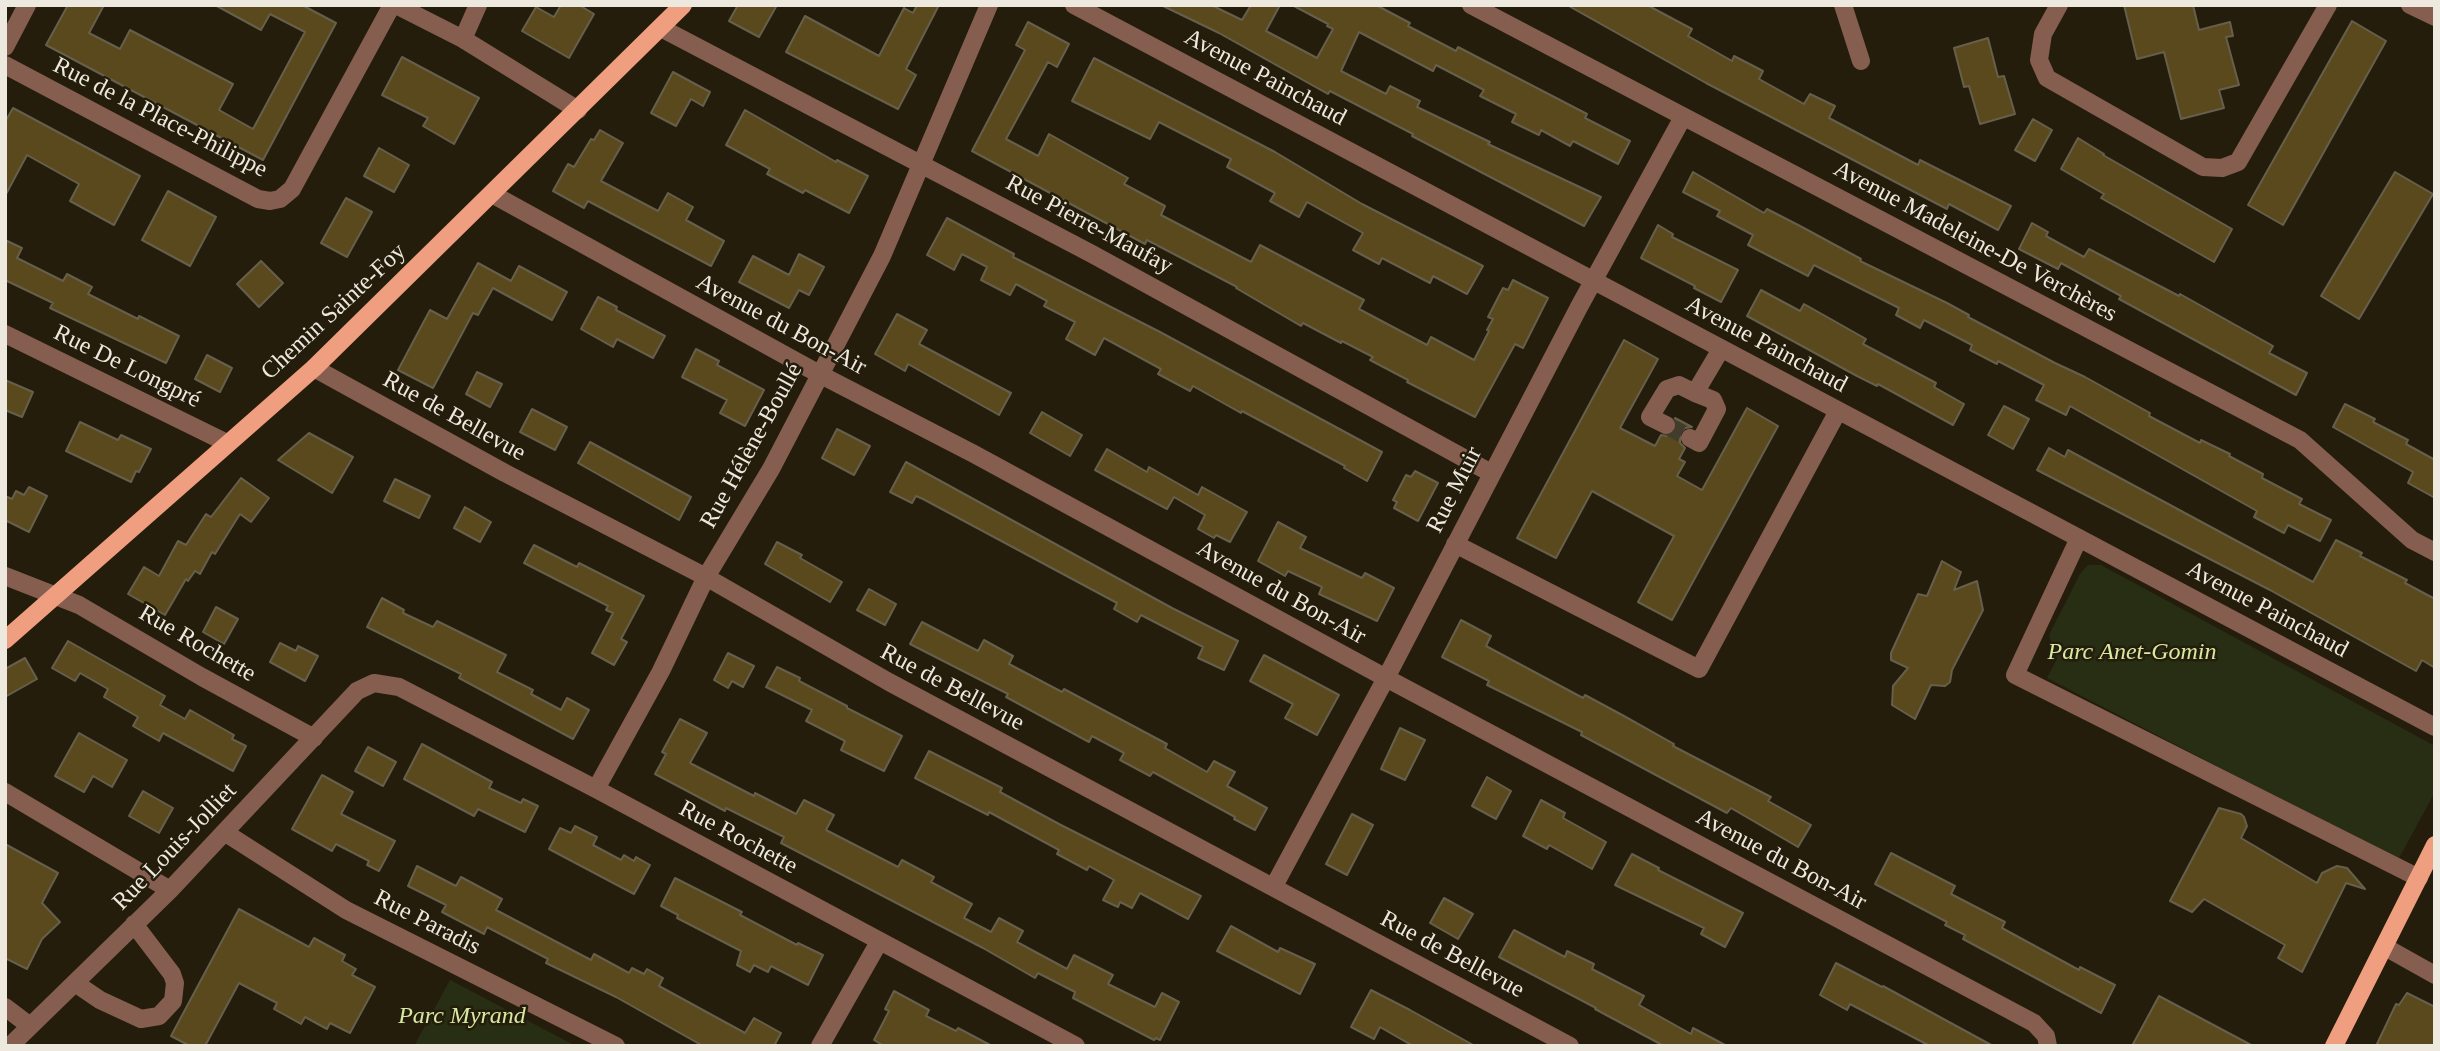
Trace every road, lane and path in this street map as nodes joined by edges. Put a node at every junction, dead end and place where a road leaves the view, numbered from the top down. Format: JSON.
{"nodes":[{"id":1,"x":27,"y":5,"type":"edge"},
{"id":2,"x":394,"y":5,"type":"edge"},
{"id":3,"x":478,"y":5,"type":"edge"},
{"id":4,"x":683,"y":5,"type":"edge"},
{"id":5,"x":989,"y":5,"type":"edge"},
{"id":6,"x":1074,"y":5,"type":"edge"},
{"id":7,"x":1471,"y":5,"type":"edge"},
{"id":8,"x":1843,"y":5,"type":"edge"},
{"id":9,"x":2059,"y":5,"type":"edge"},
{"id":10,"x":2328,"y":5,"type":"edge"},
{"id":11,"x":2410,"y":5,"type":"edge"},
{"id":12,"x":2435,"y":17,"type":"edge"},
{"id":13,"x":661,"y":28,"type":"junction"},
{"id":14,"x":463,"y":39,"type":"junction"},
{"id":15,"x":5,"y":47,"type":"edge"},
{"id":16,"x":1861,"y":61,"type":"dead end"},
{"id":17,"x":5,"y":65,"type":"edge"},
{"id":18,"x":578,"y":110,"type":"junction"},
{"id":19,"x":1683,"y":117,"type":"junction"},
{"id":20,"x":920,"y":163,"type":"junction"},
{"id":21,"x":492,"y":194,"type":"junction"},
{"id":22,"x":1594,"y":280,"type":"junction"},
{"id":23,"x":5,"y":334,"type":"edge"},
{"id":24,"x":1721,"y":349,"type":"junction"},
{"id":25,"x":314,"y":368,"type":"junction"},
{"id":26,"x":821,"y":375,"type":"junction"},
{"id":27,"x":1695,"y":393,"type":"junction"},
{"id":28,"x":1838,"y":411,"type":"junction"},
{"id":29,"x":1666,"y":425,"type":"tunnel mouth"},
{"id":30,"x":1690,"y":438,"type":"dead end"},
{"id":31,"x":227,"y":443,"type":"junction"},
{"id":32,"x":1491,"y":473,"type":"junction"},
{"id":33,"x":2079,"y":538,"type":"junction"},
{"id":34,"x":1455,"y":544,"type":"junction"},
{"id":35,"x":2435,"y":552,"type":"edge"},
{"id":36,"x":5,"y":576,"type":"edge"},
{"id":37,"x":706,"y":577,"type":"junction"},
{"id":38,"x":55,"y":596,"type":"junction"},
{"id":39,"x":5,"y":640,"type":"edge"},
{"id":40,"x":1386,"y":678,"type":"junction"},
{"id":41,"x":374,"y":683,"type":"joint"},
{"id":42,"x":2435,"y":727,"type":"edge"},
{"id":43,"x":314,"y":738,"type":"junction"},
{"id":44,"x":596,"y":789,"type":"junction"},
{"id":45,"x":5,"y":792,"type":"edge"},
{"id":46,"x":224,"y":832,"type":"junction"},
{"id":47,"x":2435,"y":845,"type":"edge"},
{"id":48,"x":2419,"y":878,"type":"junction"},
{"id":49,"x":1274,"y":886,"type":"junction"},
{"id":50,"x":170,"y":890,"type":"junction"},
{"id":51,"x":134,"y":924,"type":"junction"},
{"id":52,"x":879,"y":942,"type":"junction"},
{"id":53,"x":2385,"y":947,"type":"junction"},
{"id":54,"x":2435,"y":975,"type":"edge"},
{"id":55,"x":75,"y":982,"type":"junction"},
{"id":56,"x":5,"y":1007,"type":"edge"},
{"id":57,"x":30,"y":1026,"type":"junction"},
{"id":58,"x":2047,"y":1041,"type":"edge"},
{"id":59,"x":10,"y":1046,"type":"edge"},
{"id":60,"x":616,"y":1046,"type":"edge"},
{"id":61,"x":820,"y":1046,"type":"edge"},
{"id":62,"x":1076,"y":1046,"type":"edge"},
{"id":63,"x":1570,"y":1046,"type":"edge"},
{"id":64,"x":2334,"y":1046,"type":"edge"}],
"edges":[{"from":1,"to":15,"type":"street"},
{"from":2,"to":14,"type":"street"},
{"from":2,"to":17,"type":"street","name":"Rue de la Place-Philippe"},
{"from":3,"to":14,"type":"street"},
{"from":4,"to":13,"type":"main road","name":"Chemin Sainte-Foy"},
{"from":5,"to":20,"type":"street","name":"Rue Hélène-Boullé"},
{"from":6,"to":22,"type":"street","name":"Avenue Painchaud"},
{"from":7,"to":19,"type":"street","name":"Avenue Madeleine-De Verchères"},
{"from":8,"to":16,"type":"street"},
{"from":9,"to":10,"type":"street"},
{"from":11,"to":12,"type":"street"},
{"from":13,"to":18,"type":"main road","name":"Chemin Sainte-Foy"},
{"from":13,"to":20,"type":"street","name":"Rue Pierre-Maufay"},
{"from":14,"to":18,"type":"street"},
{"from":18,"to":21,"type":"main road","name":"Chemin Sainte-Foy"},
{"from":19,"to":22,"type":"street","name":"Rue Muir"},
{"from":19,"to":35,"type":"street","name":"Avenue Madeleine-De Verchères"},
{"from":20,"to":26,"type":"street","name":"Rue Hélène-Boullé"},
{"from":20,"to":32,"type":"street","name":"Rue Pierre-Maufay"},
{"from":21,"to":25,"type":"main road","name":"Chemin Sainte-Foy"},
{"from":21,"to":26,"type":"street","name":"Avenue du Bon-Air"},
{"from":22,"to":24,"type":"street","name":"Avenue Painchaud"},
{"from":22,"to":32,"type":"street","name":"Rue Muir"},
{"from":23,"to":31,"type":"street","name":"Rue De Longpré"},
{"from":24,"to":27,"type":"street"},
{"from":24,"to":28,"type":"street","name":"Avenue Painchaud"},
{"from":25,"to":31,"type":"main road","name":"Chemin Sainte-Foy"},
{"from":25,"to":37,"type":"street","name":"Rue de Bellevue"},
{"from":26,"to":37,"type":"street","name":"Rue Hélène-Boullé"},
{"from":26,"to":40,"type":"street","name":"Avenue du Bon-Air"},
{"from":27,"to":29,"type":"street"},
{"from":27,"to":30,"type":"street"},
{"from":28,"to":33,"type":"street","name":"Avenue Painchaud"},
{"from":28,"to":34,"type":"street"},
{"from":31,"to":38,"type":"main road","name":"Chemin Sainte-Foy"},
{"from":32,"to":34,"type":"street","name":"Rue Muir"},
{"from":33,"to":42,"type":"street","name":"Avenue Painchaud"},
{"from":33,"to":48,"type":"street"},
{"from":34,"to":40,"type":"street","name":"Rue Muir"},
{"from":36,"to":38,"type":"street","name":"Rue Rochette"},
{"from":37,"to":44,"type":"street","name":"Rue Hélène-Boullé"},
{"from":37,"to":49,"type":"street","name":"Rue de Bellevue"},
{"from":38,"to":39,"type":"main road","name":"Chemin Sainte-Foy"},
{"from":38,"to":43,"type":"street","name":"Rue Rochette"},
{"from":40,"to":49,"type":"street","name":"Rue Muir"},
{"from":40,"to":58,"type":"street","name":"Avenue du Bon-Air"},
{"from":41,"to":43,"type":"street","name":"Rue Louis-Jolliet"},
{"from":41,"to":44,"type":"street","name":"Rue Rochette"},
{"from":43,"to":46,"type":"street","name":"Rue Louis-Jolliet"},
{"from":44,"to":52,"type":"street","name":"Rue Rochette"},
{"from":45,"to":50,"type":"street"},
{"from":46,"to":50,"type":"street","name":"Rue Louis-Jolliet"},
{"from":46,"to":60,"type":"street","name":"Rue Paradis"},
{"from":47,"to":48,"type":"main road"},
{"from":48,"to":53,"type":"main road"},
{"from":49,"to":63,"type":"street","name":"Rue de Bellevue"},
{"from":50,"to":51,"type":"street","name":"Rue Louis-Jolliet"},
{"from":51,"to":55,"type":"street","name":"Rue Louis-Jolliet"},
{"from":51,"to":55,"type":"street"},
{"from":52,"to":61,"type":"street"},
{"from":52,"to":62,"type":"street","name":"Rue Rochette"},
{"from":53,"to":54,"type":"street"},
{"from":53,"to":64,"type":"main road"},
{"from":55,"to":57,"type":"street","name":"Rue Louis-Jolliet"},
{"from":56,"to":57,"type":"street"},
{"from":57,"to":59,"type":"street","name":"Rue Louis-Jolliet"}]}
